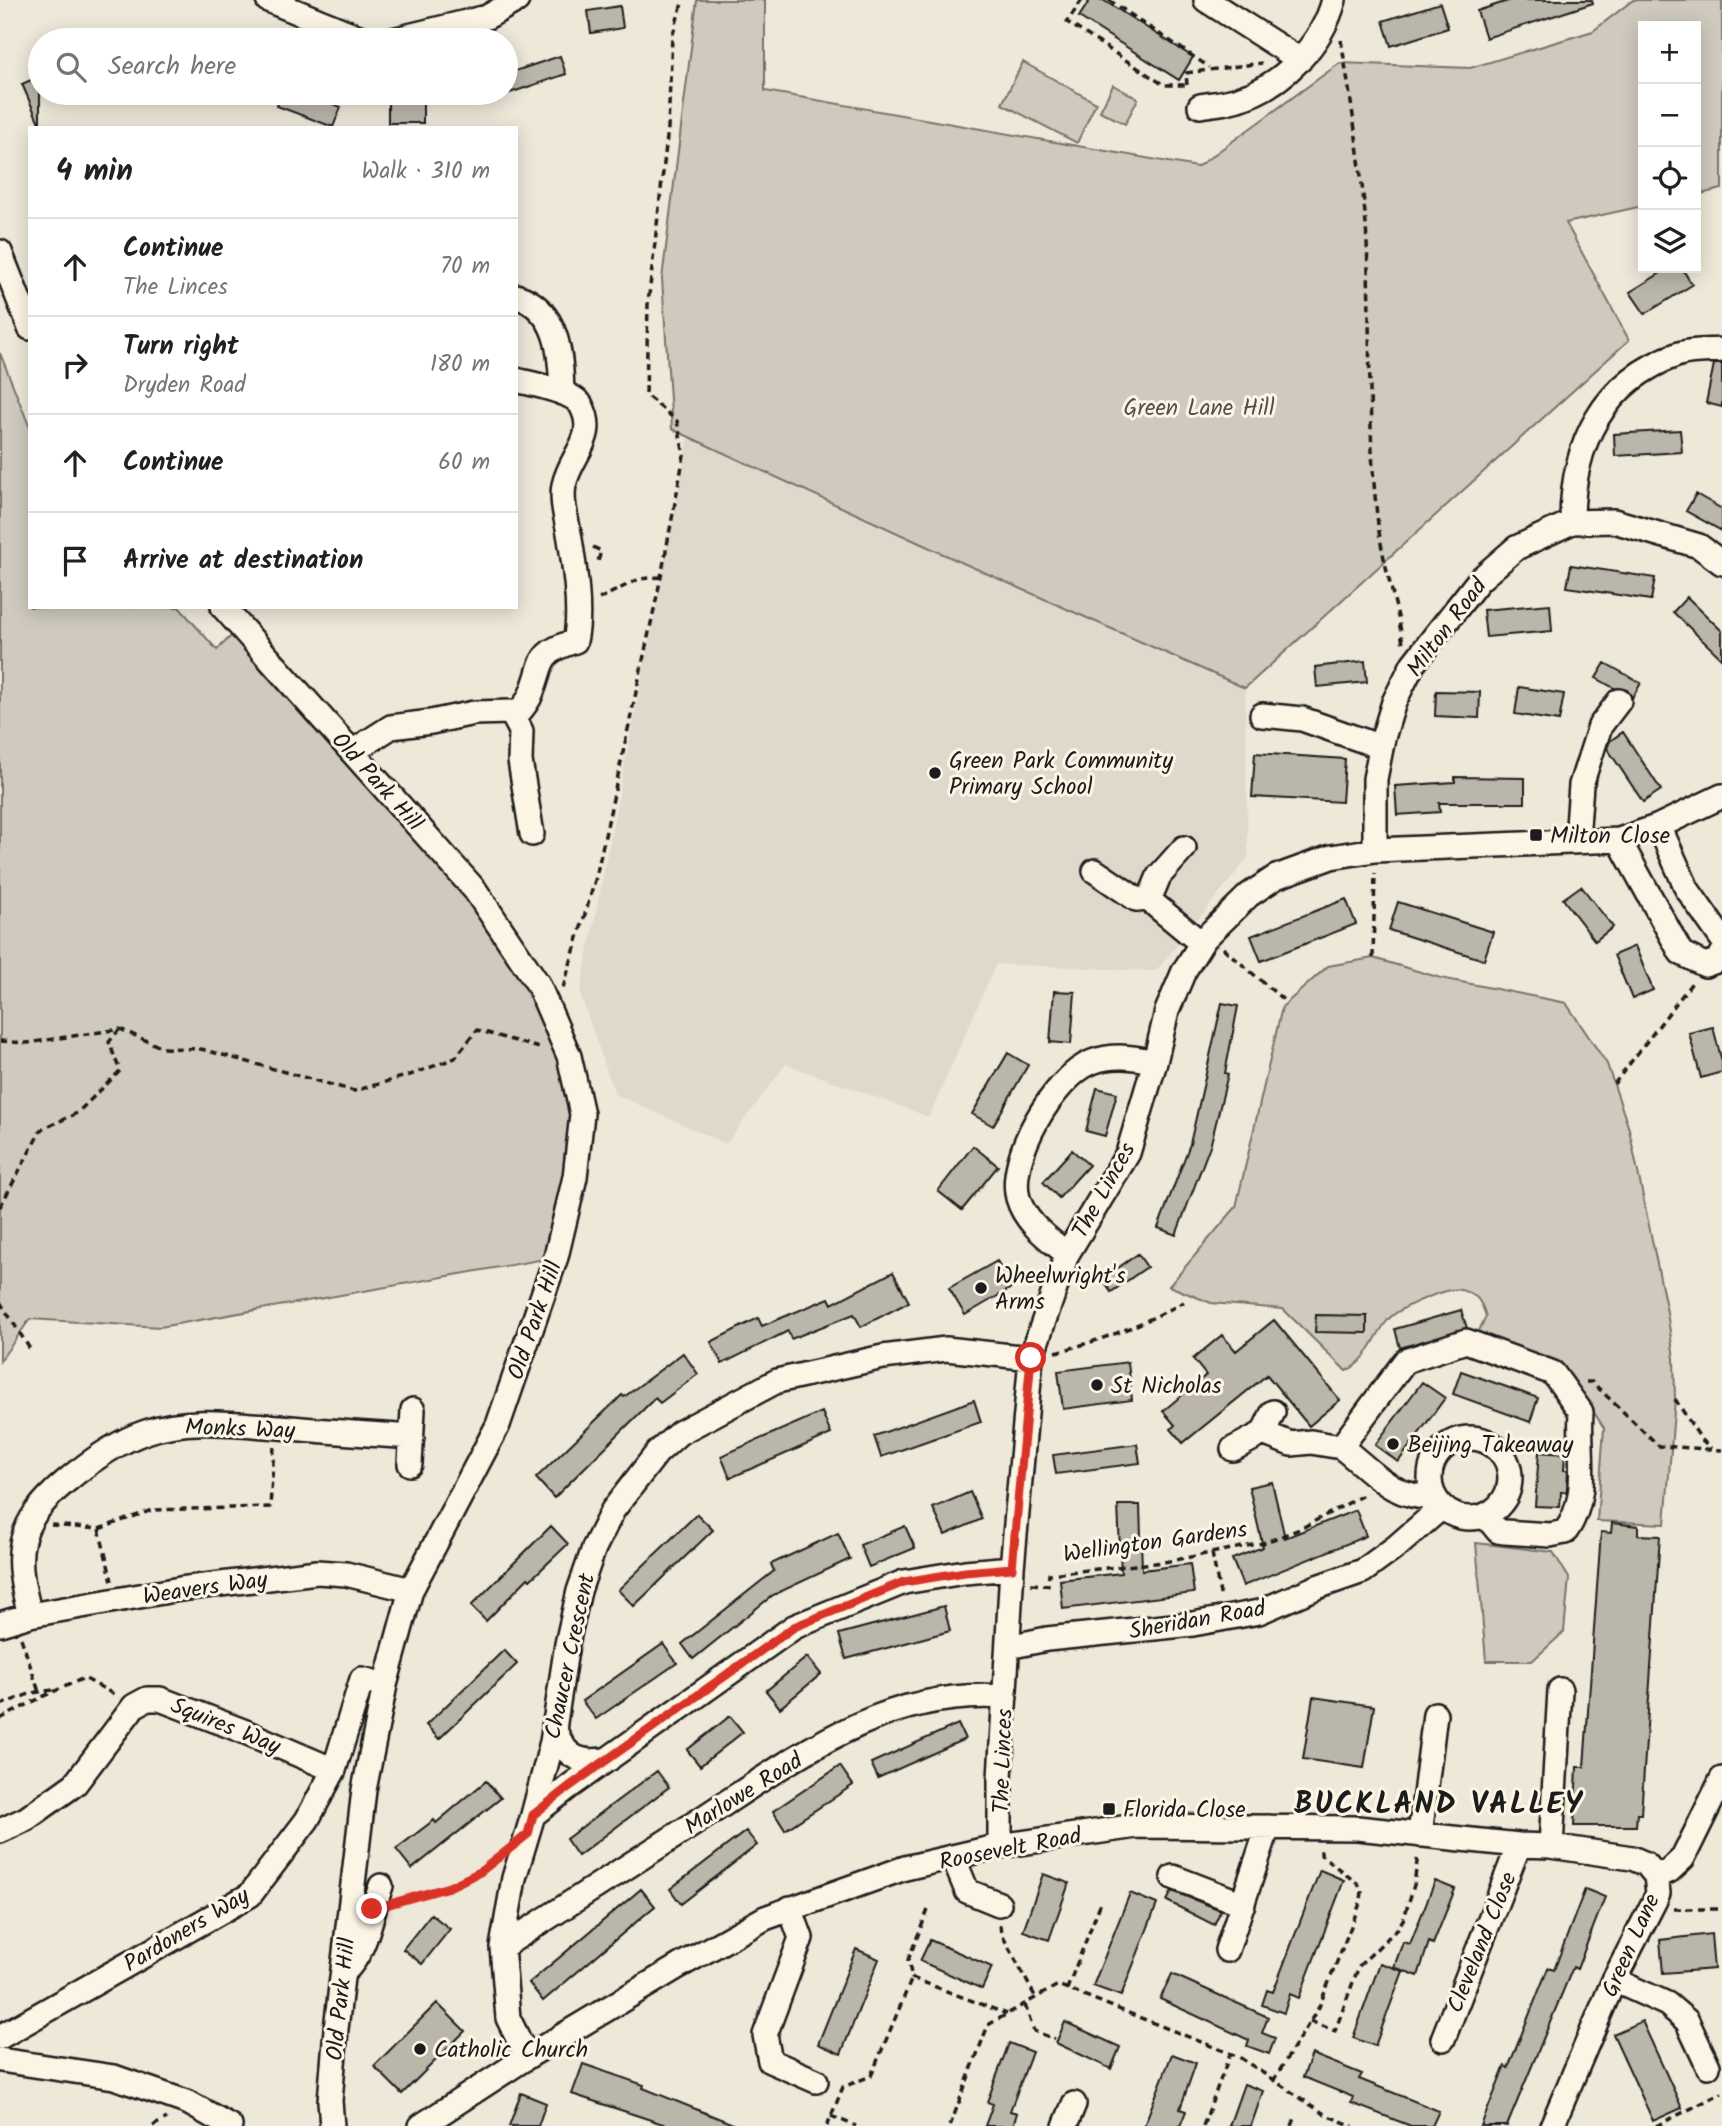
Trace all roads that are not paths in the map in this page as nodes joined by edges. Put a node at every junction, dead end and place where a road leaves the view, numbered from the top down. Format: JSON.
{"nodes":[{"id":1,"x":268,"y":0,"type":"edge"},
{"id":2,"x":322,"y":0,"type":"edge"},
{"id":3,"x":517,"y":0,"type":"edge"},
{"id":4,"x":1206,"y":0,"type":"edge"},
{"id":5,"x":1333,"y":4,"type":"edge"},
{"id":6,"x":327,"y":23,"type":"junction"},
{"id":7,"x":338,"y":28,"type":"edge"},
{"id":8,"x":442,"y":28,"type":"edge"},
{"id":9,"x":1300,"y":60,"type":"junction"},
{"id":10,"x":1200,"y":106,"type":"road end"},
{"id":11,"x":0,"y":252,"type":"edge"},
{"id":12,"x":518,"y":297,"type":"edge"},
{"id":13,"x":28,"y":323,"type":"edge"},
{"id":14,"x":1717,"y":346,"type":"edge"},
{"id":15,"x":518,"y":381,"type":"edge"},
{"id":16,"x":562,"y":393,"type":"junction"},
{"id":17,"x":1572,"y":522,"type":"junction"},
{"id":18,"x":1722,"y":563,"type":"edge"},
{"id":19,"x":225,"y":609,"type":"edge"},
{"id":20,"x":1619,"y":701,"type":"dead end"},
{"id":21,"x":1262,"y":715,"type":"dead end"},
{"id":22,"x":514,"y":718,"type":"junction"},
{"id":23,"x":1381,"y":747,"type":"junction"},
{"id":24,"x":352,"y":752,"type":"junction"},
{"id":25,"x":1722,"y":796,"type":"edge"},
{"id":26,"x":1659,"y":826,"type":"junction"},
{"id":27,"x":532,"y":834,"type":"dead end"},
{"id":28,"x":1619,"y":840,"type":"junction"},
{"id":29,"x":1577,"y":841,"type":"junction"},
{"id":30,"x":1184,"y":848,"type":"dead end"},
{"id":31,"x":1375,"y":850,"type":"junction"},
{"id":32,"x":1096,"y":871,"type":"dead end"},
{"id":33,"x":1149,"y":900,"type":"junction"},
{"id":34,"x":1204,"y":939,"type":"junction"},
{"id":35,"x":1722,"y":939,"type":"edge"},
{"id":36,"x":1714,"y":959,"type":"edge"},
{"id":37,"x":1155,"y":1062,"type":"junction"},
{"id":38,"x":1068,"y":1254,"type":"junction"},
{"id":39,"x":1031,"y":1358,"type":"junction"},
{"id":40,"x":413,"y":1410,"type":"dead end"},
{"id":41,"x":1273,"y":1412,"type":"dead end"},
{"id":42,"x":1262,"y":1433,"type":"junction"},
{"id":43,"x":412,"y":1437,"type":"junction"},
{"id":44,"x":1341,"y":1447,"type":"junction"},
{"id":45,"x":1233,"y":1449,"type":"dead end"},
{"id":46,"x":410,"y":1464,"type":"dead end"},
{"id":47,"x":1439,"y":1503,"type":"junction"},
{"id":48,"x":1485,"y":1515,"type":"junction"},
{"id":49,"x":1012,"y":1576,"type":"junction"},
{"id":50,"x":411,"y":1590,"type":"junction"},
{"id":51,"x":15,"y":1620,"type":"edge"},
{"id":52,"x":1008,"y":1647,"type":"junction"},
{"id":53,"x":385,"y":1685,"type":"junction"},
{"id":54,"x":1560,"y":1690,"type":"dead end"},
{"id":55,"x":1005,"y":1696,"type":"junction"},
{"id":56,"x":1435,"y":1714,"type":"dead end"},
{"id":57,"x":554,"y":1726,"type":"junction"},
{"id":58,"x":609,"y":1759,"type":"junction"},
{"id":59,"x":334,"y":1770,"type":"junction"},
{"id":60,"x":1722,"y":1779,"type":"edge"},
{"id":61,"x":533,"y":1815,"type":"junction"},
{"id":62,"x":1268,"y":1828,"type":"junction"},
{"id":63,"x":0,"y":1830,"type":"edge"},
{"id":64,"x":1420,"y":1835,"type":"junction"},
{"id":65,"x":1520,"y":1845,"type":"junction"},
{"id":66,"x":999,"y":1846,"type":"junction"},
{"id":67,"x":1550,"y":1846,"type":"junction"},
{"id":68,"x":953,"y":1857,"type":"junction"},
{"id":69,"x":1173,"y":1877,"type":"dead end"},
{"id":70,"x":1656,"y":1877,"type":"junction"},
{"id":71,"x":381,"y":1886,"type":"dead end"},
{"id":72,"x":999,"y":1904,"type":"road end"},
{"id":73,"x":1243,"y":1904,"type":"junction"},
{"id":74,"x":790,"y":1908,"type":"junction"},
{"id":75,"x":502,"y":1947,"type":"junction"},
{"id":76,"x":1227,"y":1950,"type":"dead end"},
{"id":77,"x":342,"y":1974,"type":"junction"},
{"id":78,"x":1614,"y":1980,"type":"junction"},
{"id":79,"x":0,"y":2037,"type":"edge"},
{"id":80,"x":1443,"y":2039,"type":"dead end"},
{"id":81,"x":527,"y":2057,"type":"junction"},
{"id":82,"x":0,"y":2060,"type":"edge"},
{"id":83,"x":1708,"y":2066,"type":"dead end"},
{"id":84,"x":816,"y":2081,"type":"dead end"},
{"id":85,"x":1074,"y":2104,"type":"dead end"},
{"id":86,"x":230,"y":2126,"type":"edge"},
{"id":87,"x":332,"y":2126,"type":"edge"},
{"id":88,"x":421,"y":2126,"type":"edge"},
{"id":89,"x":1065,"y":2126,"type":"edge"},
{"id":90,"x":1552,"y":2126,"type":"edge"}],
"edges":[{"from":1,"to":6,"type":"street"},
{"from":2,"to":6,"type":"street"},
{"from":3,"to":8,"type":"street"},
{"from":4,"to":9,"type":"street"},
{"from":5,"to":9,"type":"street"},
{"from":6,"to":7,"type":"street"},
{"from":9,"to":10,"type":"street"},
{"from":11,"to":13,"type":"street"},
{"from":12,"to":16,"type":"street"},
{"from":14,"to":17,"type":"street"},
{"from":15,"to":16,"type":"street"},
{"from":16,"to":22,"type":"street"},
{"from":17,"to":18,"type":"street","name":"Milton Road"},
{"from":17,"to":23,"type":"street","name":"Milton Road"},
{"from":19,"to":24,"type":"street","name":"Old Park Hill"},
{"from":20,"to":29,"type":"street"},
{"from":21,"to":23,"type":"street"},
{"from":22,"to":24,"type":"street"},
{"from":22,"to":27,"type":"street"},
{"from":23,"to":31,"type":"street","name":"Milton Road"},
{"from":24,"to":50,"type":"street","name":"Old Park Hill"},
{"from":25,"to":26,"type":"street","name":"The Linces"},
{"from":26,"to":28,"type":"street","name":"The Linces"},
{"from":26,"to":35,"type":"street"},
{"from":28,"to":29,"type":"street","name":"The Linces"},
{"from":28,"to":36,"type":"street"},
{"from":29,"to":31,"type":"street","name":"The Linces"},
{"from":30,"to":33,"type":"street"},
{"from":31,"to":34,"type":"street","name":"The Linces"},
{"from":32,"to":33,"type":"street"},
{"from":33,"to":34,"type":"street"},
{"from":34,"to":37,"type":"street","name":"The Linces"},
{"from":37,"to":38,"type":"street","name":"The Linces"},
{"from":37,"to":38,"type":"street"},
{"from":38,"to":39,"type":"street","name":"The Linces"},
{"from":39,"to":49,"type":"street","name":"The Linces"},
{"from":39,"to":57,"type":"street","name":"Chaucer Crescent"},
{"from":40,"to":43,"type":"street"},
{"from":41,"to":42,"type":"street"},
{"from":42,"to":44,"type":"street"},
{"from":42,"to":45,"type":"street"},
{"from":43,"to":46,"type":"street"},
{"from":43,"to":51,"type":"street","name":"Monks Way"},
{"from":44,"to":47,"type":"street"},
{"from":44,"to":48,"type":"street"},
{"from":47,"to":48,"type":"street"},
{"from":47,"to":48,"type":"street"},
{"from":47,"to":52,"type":"street","name":"Sheridan Road"},
{"from":49,"to":52,"type":"street","name":"The Linces"},
{"from":49,"to":58,"type":"street"},
{"from":50,"to":51,"type":"street","name":"Weavers Way"},
{"from":50,"to":53,"type":"street","name":"Old Park Hill"},
{"from":52,"to":55,"type":"street","name":"The Linces"},
{"from":53,"to":59,"type":"street","name":"Pardoners Way"},
{"from":53,"to":77,"type":"street","name":"Old Park Hill"},
{"from":54,"to":67,"type":"street"},
{"from":55,"to":66,"type":"street","name":"The Linces"},
{"from":55,"to":75,"type":"street","name":"Marlowe Road"},
{"from":56,"to":64,"type":"street"},
{"from":57,"to":58,"type":"street"},
{"from":57,"to":61,"type":"street","name":"Chaucer Crescent"},
{"from":58,"to":61,"type":"street"},
{"from":59,"to":63,"type":"street","name":"Squires Way"},
{"from":59,"to":79,"type":"street","name":"Pardoners Way"},
{"from":60,"to":70,"type":"street","name":"Green Lane"},
{"from":61,"to":75,"type":"street","name":"Chaucer Crescent"},
{"from":62,"to":64,"type":"street","name":"Roosevelt Road"},
{"from":62,"to":66,"type":"street","name":"Roosevelt Road"},
{"from":62,"to":73,"type":"street"},
{"from":64,"to":65,"type":"street","name":"Roosevelt Road"},
{"from":65,"to":67,"type":"street","name":"Roosevelt Road"},
{"from":65,"to":80,"type":"street","name":"Cleveland Close"},
{"from":66,"to":68,"type":"street","name":"Roosevelt Road"},
{"from":67,"to":70,"type":"street","name":"Roosevelt Road"},
{"from":68,"to":72,"type":"street"},
{"from":68,"to":74,"type":"street","name":"Roosevelt Road"},
{"from":69,"to":73,"type":"street"},
{"from":70,"to":78,"type":"street","name":"Green Lane"},
{"from":71,"to":77,"type":"street"},
{"from":73,"to":76,"type":"street"},
{"from":74,"to":81,"type":"street","name":"Roosevelt Road"},
{"from":74,"to":84,"type":"street"},
{"from":75,"to":81,"type":"street","name":"Chaucer Crescent"},
{"from":77,"to":87,"type":"street","name":"Old Park Hill"},
{"from":78,"to":83,"type":"street"},
{"from":78,"to":90,"type":"street","name":"Green Lane"},
{"from":81,"to":88,"type":"street","name":"Roosevelt Road"},
{"from":82,"to":86,"type":"street"},
{"from":85,"to":89,"type":"street"}]}
